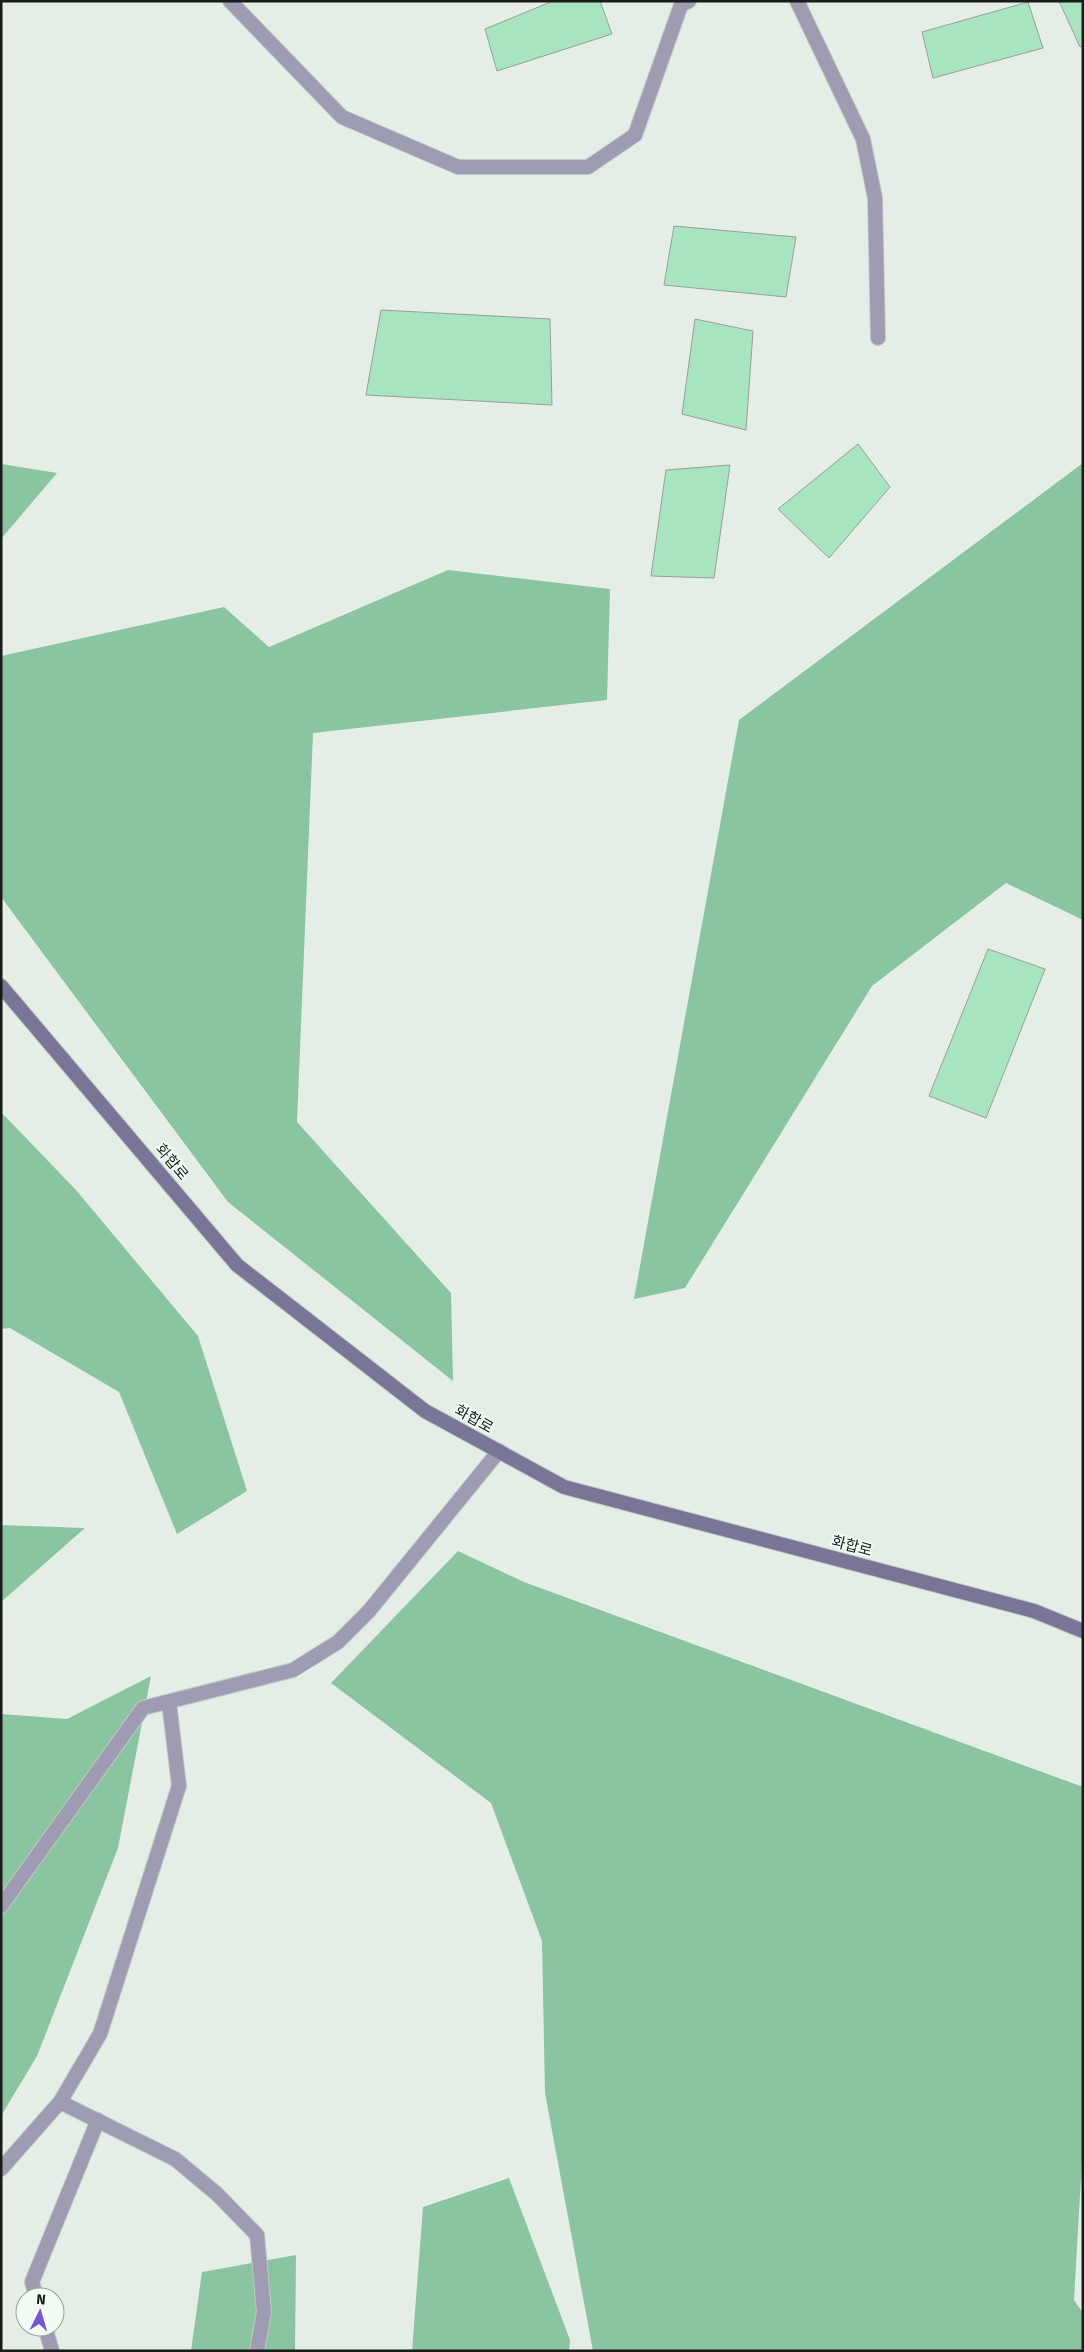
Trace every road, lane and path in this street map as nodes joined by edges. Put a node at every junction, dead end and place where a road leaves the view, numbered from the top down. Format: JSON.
{"nodes":[{"id":1,"x":230,"y":1,"type":"edge"},
{"id":2,"x":689,"y":1,"type":"edge"},
{"id":3,"x":797,"y":1,"type":"edge"},
{"id":4,"x":878,"y":338,"type":"dead end"},
{"id":5,"x":1,"y":986,"type":"edge"},
{"id":6,"x":498,"y":1451,"type":"junction"},
{"id":7,"x":1083,"y":1631,"type":"edge"},
{"id":8,"x":169,"y":1702,"type":"junction"},
{"id":9,"x":1,"y":1906,"type":"edge"},
{"id":10,"x":60,"y":2102,"type":"junction"},
{"id":11,"x":98,"y":2120,"type":"junction"},
{"id":12,"x":1,"y":2169,"type":"edge"},
{"id":13,"x":33,"y":2287,"type":"edge"},
{"id":14,"x":48,"y":2337,"type":"edge"},
{"id":15,"x":52,"y":2351,"type":"edge"},
{"id":16,"x":257,"y":2351,"type":"edge"}],
"edges":[{"from":1,"to":2,"type":"street"},
{"from":3,"to":4,"type":"street"},
{"from":5,"to":6,"type":"main road","name":"화합로"},
{"from":6,"to":7,"type":"main road","name":"화합로"},
{"from":6,"to":8,"type":"street"},
{"from":8,"to":9,"type":"street"},
{"from":8,"to":10,"type":"street"},
{"from":10,"to":11,"type":"street"},
{"from":10,"to":12,"type":"street"},
{"from":11,"to":13,"type":"street"},
{"from":11,"to":16,"type":"street"},
{"from":14,"to":15,"type":"street"}]}
